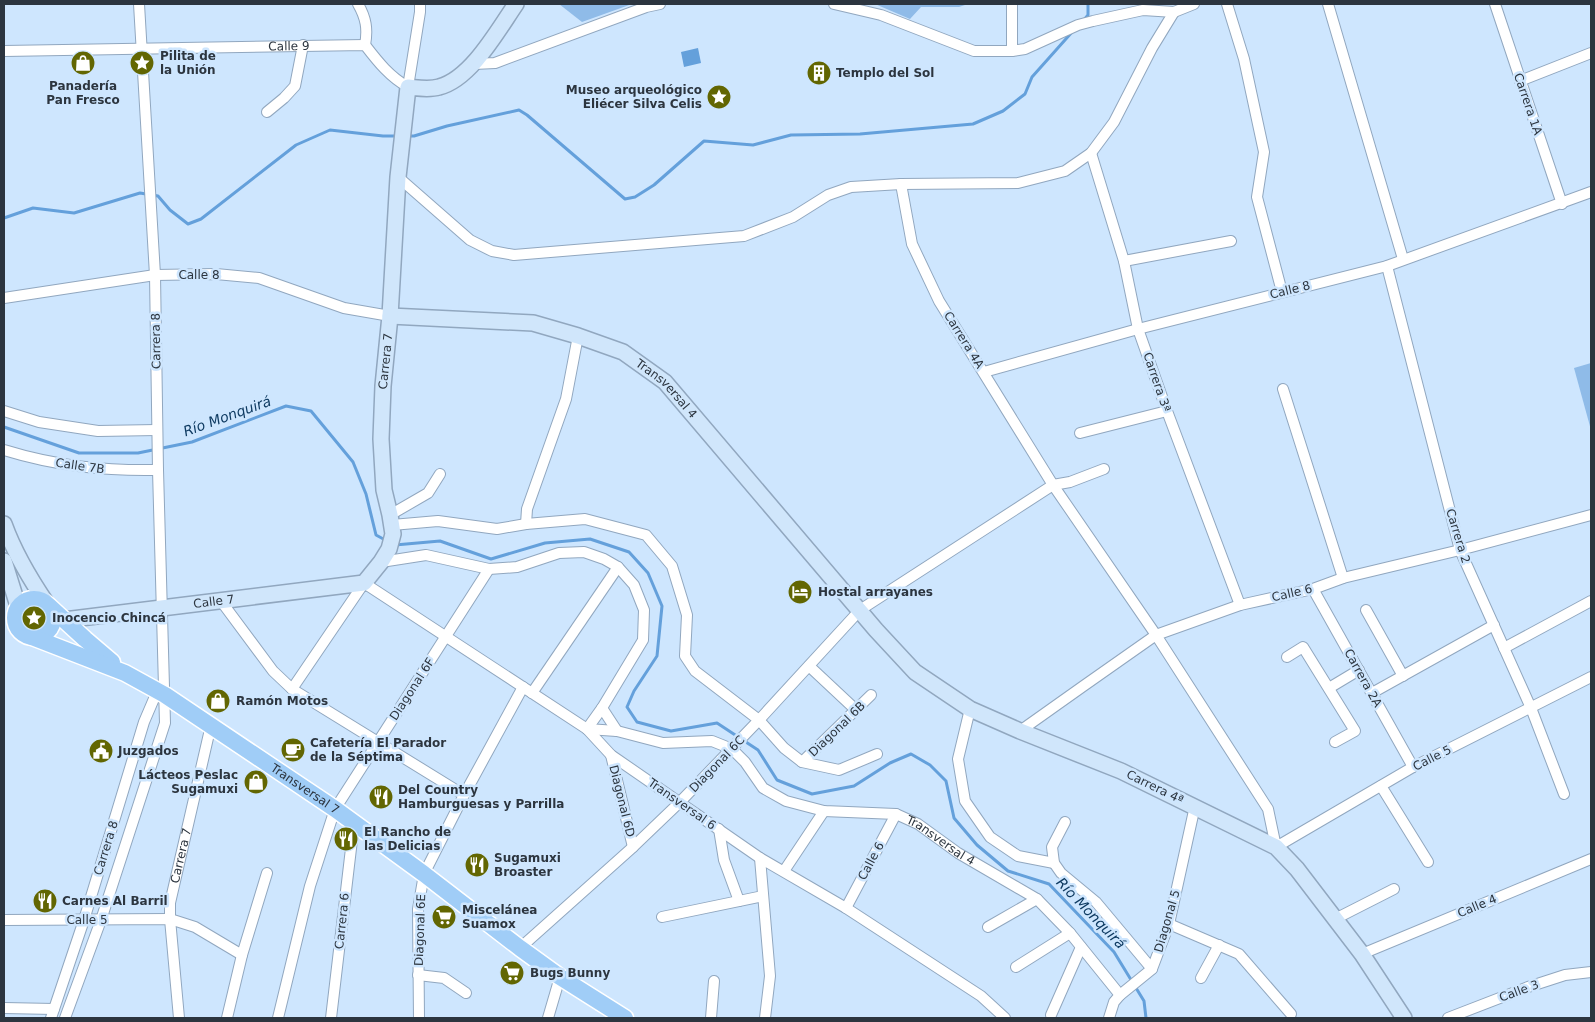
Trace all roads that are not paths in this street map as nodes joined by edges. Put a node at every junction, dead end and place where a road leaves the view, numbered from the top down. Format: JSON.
{"nodes":[{"id":1,"x":139,"y":4,"type":"edge"},
{"id":2,"x":358,"y":4,"type":"edge"},
{"id":3,"x":420,"y":4,"type":"edge"},
{"id":4,"x":516,"y":4,"type":"edge"},
{"id":5,"x":660,"y":4,"type":"edge"},
{"id":6,"x":834,"y":4,"type":"edge"},
{"id":7,"x":1012,"y":4,"type":"edge"},
{"id":8,"x":1194,"y":4,"type":"edge"},
{"id":9,"x":1227,"y":4,"type":"edge"},
{"id":10,"x":1328,"y":4,"type":"edge"},
{"id":11,"x":1495,"y":4,"type":"edge"},
{"id":12,"x":1174,"y":12,"type":"junction"},
{"id":13,"x":303,"y":45,"type":"junction"},
{"id":14,"x":365,"y":45,"type":"junction"},
{"id":15,"x":141,"y":49,"type":"junction"},
{"id":16,"x":4,"y":51,"type":"edge"},
{"id":17,"x":1012,"y":51,"type":"junction"},
{"id":18,"x":1591,"y":53,"type":"edge"},
{"id":19,"x":474,"y":64,"type":"junction"},
{"id":20,"x":1520,"y":82,"type":"junction"},
{"id":21,"x":408,"y":87,"type":"junction"},
{"id":22,"x":267,"y":112,"type":"dead end"},
{"id":23,"x":1091,"y":152,"type":"junction"},
{"id":24,"x":398,"y":177,"type":"junction"},
{"id":25,"x":901,"y":184,"type":"junction"},
{"id":26,"x":1591,"y":192,"type":"edge"},
{"id":27,"x":1562,"y":204,"type":"junction"},
{"id":28,"x":1231,"y":241,"type":"dead end"},
{"id":29,"x":1403,"y":259,"type":"junction"},
{"id":30,"x":1124,"y":261,"type":"junction"},
{"id":31,"x":1387,"y":266,"type":"junction"},
{"id":32,"x":155,"y":275,"type":"junction"},
{"id":33,"x":1282,"y":292,"type":"junction"},
{"id":34,"x":4,"y":298,"type":"edge"},
{"id":35,"x":390,"y":316,"type":"junction"},
{"id":36,"x":1138,"y":329,"type":"junction"},
{"id":37,"x":578,"y":336,"type":"junction"},
{"id":38,"x":984,"y":372,"type":"junction"},
{"id":39,"x":1283,"y":389,"type":"dead end"},
{"id":40,"x":4,"y":411,"type":"edge"},
{"id":41,"x":1167,"y":411,"type":"junction"},
{"id":42,"x":1080,"y":433,"type":"dead end"},
{"id":43,"x":157,"y":434,"type":"junction"},
{"id":44,"x":4,"y":450,"type":"edge"},
{"id":45,"x":157,"y":465,"type":"junction"},
{"id":46,"x":1104,"y":469,"type":"dead end"},
{"id":47,"x":440,"y":474,"type":"dead end"},
{"id":48,"x":1054,"y":486,"type":"junction"},
{"id":49,"x":1591,"y":515,"type":"edge"},
{"id":50,"x":4,"y":524,"type":"edge"},
{"id":51,"x":392,"y":524,"type":"junction"},
{"id":52,"x":526,"y":524,"type":"junction"},
{"id":53,"x":1460,"y":550,"type":"junction"},
{"id":54,"x":385,"y":556,"type":"junction"},
{"id":55,"x":4,"y":561,"type":"edge"},
{"id":56,"x":618,"y":567,"type":"junction"},
{"id":57,"x":489,"y":569,"type":"junction"},
{"id":58,"x":1343,"y":578,"type":"junction"},
{"id":59,"x":364,"y":583,"type":"junction"},
{"id":60,"x":1313,"y":589,"type":"junction"},
{"id":61,"x":221,"y":601,"type":"junction"},
{"id":62,"x":1591,"y":601,"type":"edge"},
{"id":63,"x":48,"y":605,"type":"junction"},
{"id":64,"x":1240,"y":605,"type":"junction"},
{"id":65,"x":13,"y":608,"type":"edge"},
{"id":66,"x":161,"y":608,"type":"junction"},
{"id":67,"x":860,"y":610,"type":"junction"},
{"id":68,"x":1366,"y":610,"type":"dead end"},
{"id":69,"x":64,"y":620,"type":"junction"},
{"id":70,"x":1494,"y":625,"type":"junction"},
{"id":71,"x":4,"y":634,"type":"edge"},
{"id":72,"x":28,"y":635,"type":"junction"},
{"id":73,"x":446,"y":636,"type":"junction"},
{"id":74,"x":1156,"y":636,"type":"junction"},
{"id":75,"x":1504,"y":648,"type":"junction"},
{"id":76,"x":1287,"y":657,"type":"dead end"},
{"id":77,"x":809,"y":666,"type":"junction"},
{"id":78,"x":1358,"y":670,"type":"junction"},
{"id":79,"x":125,"y":673,"type":"junction"},
{"id":80,"x":1403,"y":676,"type":"junction"},
{"id":81,"x":1591,"y":677,"type":"edge"},
{"id":82,"x":162,"y":688,"type":"junction"},
{"id":83,"x":1329,"y":688,"type":"junction"},
{"id":84,"x":292,"y":689,"type":"junction"},
{"id":85,"x":528,"y":690,"type":"junction"},
{"id":86,"x":1372,"y":693,"type":"junction"},
{"id":87,"x":871,"y":695,"type":"dead end"},
{"id":88,"x":602,"y":708,"type":"junction"},
{"id":89,"x":1531,"y":708,"type":"junction"},
{"id":90,"x":970,"y":709,"type":"junction"},
{"id":91,"x":856,"y":710,"type":"junction"},
{"id":92,"x":759,"y":720,"type":"junction"},
{"id":93,"x":211,"y":725,"type":"junction"},
{"id":94,"x":587,"y":729,"type":"junction"},
{"id":95,"x":617,"y":731,"type":"junction"},
{"id":96,"x":1020,"y":731,"type":"junction"},
{"id":97,"x":378,"y":742,"type":"junction"},
{"id":98,"x":1335,"y":742,"type":"dead end"},
{"id":99,"x":736,"y":745,"type":"junction"},
{"id":100,"x":877,"y":754,"type":"dead end"},
{"id":101,"x":611,"y":755,"type":"junction"},
{"id":102,"x":802,"y":762,"type":"junction"},
{"id":103,"x":1414,"y":768,"type":"junction"},
{"id":104,"x":1381,"y":786,"type":"junction"},
{"id":105,"x":1564,"y":794,"type":"dead end"},
{"id":106,"x":464,"y":795,"type":"junction"},
{"id":107,"x":680,"y":802,"type":"junction"},
{"id":108,"x":1195,"y":806,"type":"junction"},
{"id":109,"x":335,"y":809,"type":"junction"},
{"id":110,"x":824,"y":811,"type":"junction"},
{"id":111,"x":896,"y":814,"type":"junction"},
{"id":112,"x":1066,"y":822,"type":"dead end"},
{"id":113,"x":354,"y":823,"type":"junction"},
{"id":114,"x":719,"y":829,"type":"junction"},
{"id":115,"x":1276,"y":846,"type":"junction"},
{"id":116,"x":634,"y":847,"type":"junction"},
{"id":117,"x":760,"y":858,"type":"junction"},
{"id":118,"x":1591,"y":859,"type":"edge"},
{"id":119,"x":1428,"y":862,"type":"dead end"},
{"id":120,"x":1054,"y":863,"type":"junction"},
{"id":121,"x":784,"y":871,"type":"junction"},
{"id":122,"x":267,"y":873,"type":"dead end"},
{"id":123,"x":424,"y":874,"type":"junction"},
{"id":124,"x":1394,"y":889,"type":"dead end"},
{"id":125,"x":763,"y":896,"type":"junction"},
{"id":126,"x":1037,"y":899,"type":"junction"},
{"id":127,"x":739,"y":901,"type":"junction"},
{"id":128,"x":846,"y":908,"type":"junction"},
{"id":129,"x":662,"y":917,"type":"dead end"},
{"id":130,"x":170,"y":919,"type":"junction"},
{"id":131,"x":1336,"y":919,"type":"junction"},
{"id":132,"x":4,"y":920,"type":"edge"},
{"id":133,"x":84,"y":920,"type":"junction"},
{"id":134,"x":101,"y":920,"type":"junction"},
{"id":135,"x":1169,"y":924,"type":"junction"},
{"id":136,"x":988,"y":927,"type":"dead end"},
{"id":137,"x":1070,"y":933,"type":"junction"},
{"id":138,"x":1219,"y":945,"type":"junction"},
{"id":139,"x":1082,"y":947,"type":"junction"},
{"id":140,"x":520,"y":948,"type":"junction"},
{"id":141,"x":1362,"y":954,"type":"junction"},
{"id":142,"x":242,"y":956,"type":"junction"},
{"id":143,"x":1016,"y":967,"type":"dead end"},
{"id":144,"x":1152,"y":969,"type":"junction"},
{"id":145,"x":1591,"y":972,"type":"edge"},
{"id":146,"x":418,"y":975,"type":"junction"},
{"id":147,"x":560,"y":977,"type":"junction"},
{"id":148,"x":1201,"y":978,"type":"dead end"},
{"id":149,"x":714,"y":981,"type":"dead end"},
{"id":150,"x":466,"y":993,"type":"dead end"},
{"id":151,"x":1120,"y":995,"type":"junction"},
{"id":152,"x":4,"y":1008,"type":"edge"},
{"id":153,"x":52,"y":1014,"type":"edge"},
{"id":154,"x":1291,"y":1014,"type":"dead end"},
{"id":155,"x":1051,"y":1015,"type":"dead end"},
{"id":156,"x":65,"y":1018,"type":"edge"},
{"id":157,"x":178,"y":1018,"type":"edge"},
{"id":158,"x":227,"y":1018,"type":"edge"},
{"id":159,"x":278,"y":1018,"type":"edge"},
{"id":160,"x":332,"y":1018,"type":"edge"},
{"id":161,"x":418,"y":1018,"type":"edge"},
{"id":162,"x":548,"y":1018,"type":"edge"},
{"id":163,"x":625,"y":1018,"type":"edge"},
{"id":164,"x":711,"y":1018,"type":"edge"},
{"id":165,"x":765,"y":1018,"type":"edge"},
{"id":166,"x":1005,"y":1018,"type":"edge"},
{"id":167,"x":1108,"y":1018,"type":"edge"},
{"id":168,"x":1404,"y":1018,"type":"edge"},
{"id":169,"x":1448,"y":1018,"type":"edge"}],
"edges":[{"from":1,"to":15,"type":"street","name":"Carrera 8"},
{"from":2,"to":14,"type":"street"},
{"from":3,"to":21,"type":"street","name":"Carrera 7"},
{"from":4,"to":19,"type":"street"},
{"from":5,"to":19,"type":"street"},
{"from":6,"to":17,"type":"street"},
{"from":7,"to":17,"type":"street"},
{"from":8,"to":12,"type":"street"},
{"from":9,"to":33,"type":"street"},
{"from":10,"to":29,"type":"street"},
{"from":11,"to":20,"type":"street","name":"Carrera 1A"},
{"from":12,"to":17,"type":"street"},
{"from":12,"to":23,"type":"street"},
{"from":13,"to":14,"type":"street","name":"Calle 9"},
{"from":13,"to":15,"type":"street","name":"Calle 9"},
{"from":13,"to":22,"type":"street"},
{"from":14,"to":21,"type":"street"},
{"from":15,"to":16,"type":"street","name":"Calle 9"},
{"from":15,"to":32,"type":"street","name":"Carrera 8"},
{"from":18,"to":20,"type":"street"},
{"from":19,"to":21,"type":"street"},
{"from":20,"to":27,"type":"street","name":"Carrera 1A"},
{"from":21,"to":24,"type":"street","name":"Carrera 7"},
{"from":23,"to":25,"type":"street"},
{"from":23,"to":30,"type":"street","name":"Carrera 3ª"},
{"from":24,"to":25,"type":"street"},
{"from":24,"to":35,"type":"street","name":"Carrera 7"},
{"from":25,"to":38,"type":"street","name":"Carrera 4A"},
{"from":26,"to":27,"type":"street","name":"Calle 8"},
{"from":27,"to":29,"type":"street","name":"Calle 8"},
{"from":28,"to":30,"type":"street"},
{"from":29,"to":31,"type":"street","name":"Calle 8"},
{"from":30,"to":36,"type":"street","name":"Carrera 3ª"},
{"from":31,"to":33,"type":"street","name":"Calle 8"},
{"from":31,"to":53,"type":"street","name":"Carrera 2"},
{"from":32,"to":34,"type":"street","name":"Calle 8"},
{"from":32,"to":35,"type":"street","name":"Calle 8"},
{"from":32,"to":43,"type":"street","name":"Carrera 8"},
{"from":33,"to":36,"type":"street","name":"Calle 8"},
{"from":35,"to":37,"type":"street","name":"Transversal 4"},
{"from":35,"to":51,"type":"street","name":"Carrera 7"},
{"from":36,"to":38,"type":"street","name":"Calle 8"},
{"from":36,"to":41,"type":"street","name":"Carrera 3ª"},
{"from":37,"to":52,"type":"street"},
{"from":37,"to":67,"type":"street","name":"Transversal 4"},
{"from":38,"to":48,"type":"street","name":"Carrera 4A"},
{"from":39,"to":58,"type":"street"},
{"from":40,"to":43,"type":"street"},
{"from":41,"to":42,"type":"street"},
{"from":41,"to":64,"type":"street","name":"Carrera 3ª"},
{"from":43,"to":45,"type":"street","name":"Carrera 8"},
{"from":44,"to":45,"type":"street","name":"Calle 7B"},
{"from":45,"to":66,"type":"street","name":"Carrera 8"},
{"from":46,"to":48,"type":"street","name":"Diagonal 6C"},
{"from":47,"to":51,"type":"street"},
{"from":48,"to":67,"type":"street","name":"Diagonal 6C"},
{"from":48,"to":74,"type":"street","name":"Carrera 4A"},
{"from":49,"to":53,"type":"street","name":"Calle 6"},
{"from":50,"to":63,"type":"street"},
{"from":51,"to":52,"type":"street"},
{"from":51,"to":54,"type":"street"},
{"from":52,"to":92,"type":"street"},
{"from":53,"to":58,"type":"street","name":"Calle 6"},
{"from":53,"to":70,"type":"street","name":"Carrera 2"},
{"from":54,"to":57,"type":"street"},
{"from":54,"to":59,"type":"street"},
{"from":55,"to":65,"type":"street"},
{"from":56,"to":57,"type":"street"},
{"from":56,"to":85,"type":"street","name":"Diagonal 6E"},
{"from":56,"to":88,"type":"street"},
{"from":57,"to":73,"type":"street","name":"Diagonal 6F"},
{"from":58,"to":60,"type":"street","name":"Calle 6"},
{"from":59,"to":61,"type":"street","name":"Calle 7"},
{"from":59,"to":73,"type":"street","name":"Transversal 6"},
{"from":59,"to":84,"type":"street"},
{"from":60,"to":64,"type":"street","name":"Calle 6"},
{"from":60,"to":78,"type":"street","name":"Carrera 2A"},
{"from":61,"to":66,"type":"street","name":"Calle 7"},
{"from":61,"to":84,"type":"street"},
{"from":62,"to":75,"type":"street"},
{"from":63,"to":65,"type":"main road"},
{"from":63,"to":69,"type":"main road","name":"Transversal 7"},
{"from":63,"to":72,"type":"main road"},
{"from":64,"to":74,"type":"street","name":"Calle 6"},
{"from":65,"to":72,"type":"main road"},
{"from":66,"to":69,"type":"street","name":"Calle 7"},
{"from":66,"to":82,"type":"street","name":"Carrera 8"},
{"from":67,"to":77,"type":"street","name":"Diagonal 6C"},
{"from":67,"to":90,"type":"street","name":"Carrera 4ª"},
{"from":68,"to":80,"type":"street"},
{"from":69,"to":79,"type":"main road","name":"Transversal 7"},
{"from":70,"to":75,"type":"street","name":"Carrera 2"},
{"from":70,"to":80,"type":"street"},
{"from":71,"to":72,"type":"main road"},
{"from":72,"to":79,"type":"main road","name":"Transversal 7"},
{"from":73,"to":85,"type":"street","name":"Transversal 6"},
{"from":73,"to":97,"type":"street","name":"Diagonal 6F"},
{"from":74,"to":96,"type":"street","name":"Calle 6"},
{"from":74,"to":115,"type":"street","name":"Carrera 4A"},
{"from":75,"to":89,"type":"street","name":"Carrera 2"},
{"from":76,"to":83,"type":"street"},
{"from":77,"to":91,"type":"street"},
{"from":77,"to":92,"type":"street","name":"Diagonal 6C"},
{"from":78,"to":83,"type":"street"},
{"from":78,"to":86,"type":"street","name":"Carrera 2A"},
{"from":79,"to":82,"type":"main road","name":"Transversal 7"},
{"from":80,"to":86,"type":"street"},
{"from":81,"to":89,"type":"street","name":"Calle 5"},
{"from":82,"to":93,"type":"main road","name":"Transversal 7"},
{"from":82,"to":133,"type":"street","name":"Carrera 8"},
{"from":82,"to":134,"type":"street","name":"Carrera 8"},
{"from":83,"to":98,"type":"street"},
{"from":84,"to":97,"type":"street"},
{"from":85,"to":94,"type":"street","name":"Transversal 6"},
{"from":85,"to":106,"type":"street","name":"Diagonal 6E"},
{"from":86,"to":103,"type":"street","name":"Carrera 2A"},
{"from":87,"to":91,"type":"street","name":"Diagonal 6B"},
{"from":88,"to":94,"type":"street"},
{"from":88,"to":95,"type":"street"},
{"from":89,"to":103,"type":"street","name":"Calle 5"},
{"from":89,"to":105,"type":"street","name":"Carrera 2"},
{"from":90,"to":96,"type":"street","name":"Carrera 4ª"},
{"from":90,"to":120,"type":"street"},
{"from":91,"to":102,"type":"street","name":"Diagonal 6B"},
{"from":92,"to":99,"type":"street","name":"Diagonal 6C"},
{"from":92,"to":102,"type":"street"},
{"from":93,"to":109,"type":"main road","name":"Transversal 7"},
{"from":93,"to":130,"type":"street","name":"Carrera 7"},
{"from":94,"to":95,"type":"street"},
{"from":94,"to":101,"type":"street","name":"Transversal 6"},
{"from":95,"to":99,"type":"street"},
{"from":96,"to":108,"type":"street","name":"Carrera 4ª"},
{"from":97,"to":106,"type":"street"},
{"from":97,"to":109,"type":"street","name":"Diagonal 6F"},
{"from":99,"to":107,"type":"street","name":"Diagonal 6C"},
{"from":99,"to":110,"type":"street","name":"Transversal 4"},
{"from":100,"to":102,"type":"street"},
{"from":101,"to":107,"type":"street","name":"Transversal 6"},
{"from":101,"to":116,"type":"street","name":"Diagonal 6D"},
{"from":103,"to":104,"type":"street","name":"Calle 5"},
{"from":104,"to":115,"type":"street","name":"Calle 5"},
{"from":104,"to":119,"type":"street"},
{"from":106,"to":123,"type":"street","name":"Diagonal 6E"},
{"from":107,"to":114,"type":"street","name":"Transversal 6"},
{"from":107,"to":116,"type":"street","name":"Diagonal 6C"},
{"from":108,"to":115,"type":"street","name":"Carrera 4ª"},
{"from":108,"to":135,"type":"street","name":"Diagonal 5"},
{"from":109,"to":113,"type":"main road","name":"Transversal 7"},
{"from":109,"to":159,"type":"street","name":"Diagonal 6F"},
{"from":110,"to":111,"type":"street","name":"Transversal 4"},
{"from":110,"to":121,"type":"street"},
{"from":111,"to":126,"type":"street","name":"Transversal 4"},
{"from":111,"to":128,"type":"street","name":"Calle 6"},
{"from":112,"to":120,"type":"street"},
{"from":113,"to":123,"type":"main road","name":"Transversal 7"},
{"from":113,"to":160,"type":"street","name":"Carrera 6"},
{"from":114,"to":117,"type":"street","name":"Transversal 6"},
{"from":114,"to":127,"type":"street"},
{"from":115,"to":131,"type":"street","name":"Carrera 4ª"},
{"from":116,"to":140,"type":"street","name":"Diagonal 6C"},
{"from":117,"to":121,"type":"street","name":"Transversal 6"},
{"from":117,"to":125,"type":"street"},
{"from":118,"to":141,"type":"street","name":"Calle 4"},
{"from":120,"to":144,"type":"street"},
{"from":121,"to":128,"type":"street","name":"Transversal 6"},
{"from":122,"to":142,"type":"street"},
{"from":123,"to":140,"type":"main road","name":"Transversal 7"},
{"from":123,"to":146,"type":"street","name":"Diagonal 6E"},
{"from":124,"to":131,"type":"street"},
{"from":125,"to":127,"type":"street"},
{"from":125,"to":165,"type":"street"},
{"from":126,"to":136,"type":"street"},
{"from":126,"to":137,"type":"street","name":"Transversal 4"},
{"from":127,"to":129,"type":"street"},
{"from":128,"to":166,"type":"street","name":"Transversal 6"},
{"from":130,"to":134,"type":"street","name":"Calle 5"},
{"from":130,"to":142,"type":"street","name":"Calle 5"},
{"from":130,"to":157,"type":"street","name":"Carrera 7"},
{"from":131,"to":141,"type":"street","name":"Carrera 4ª"},
{"from":132,"to":133,"type":"street","name":"Calle 5"},
{"from":133,"to":134,"type":"street","name":"Calle 5"},
{"from":133,"to":153,"type":"street","name":"Carrera 8"},
{"from":134,"to":156,"type":"street","name":"Carrera 8"},
{"from":135,"to":138,"type":"street"},
{"from":135,"to":144,"type":"street","name":"Diagonal 5"},
{"from":137,"to":139,"type":"street","name":"Transversal 4"},
{"from":137,"to":143,"type":"street"},
{"from":138,"to":148,"type":"street"},
{"from":138,"to":154,"type":"street"},
{"from":139,"to":151,"type":"street","name":"Transversal 4"},
{"from":139,"to":155,"type":"street"},
{"from":140,"to":147,"type":"main road","name":"Transversal 7"},
{"from":141,"to":168,"type":"street","name":"Carrera 4ª"},
{"from":142,"to":158,"type":"street"},
{"from":144,"to":151,"type":"street","name":"Diagonal 5"},
{"from":145,"to":169,"type":"street","name":"Calle 3"},
{"from":146,"to":150,"type":"street"},
{"from":146,"to":161,"type":"street","name":"Diagonal 6E"},
{"from":147,"to":162,"type":"street"},
{"from":147,"to":163,"type":"main road","name":"Transversal 7"},
{"from":149,"to":164,"type":"street"},
{"from":151,"to":167,"type":"street","name":"Diagonal 5"},
{"from":152,"to":153,"type":"street"}]}
